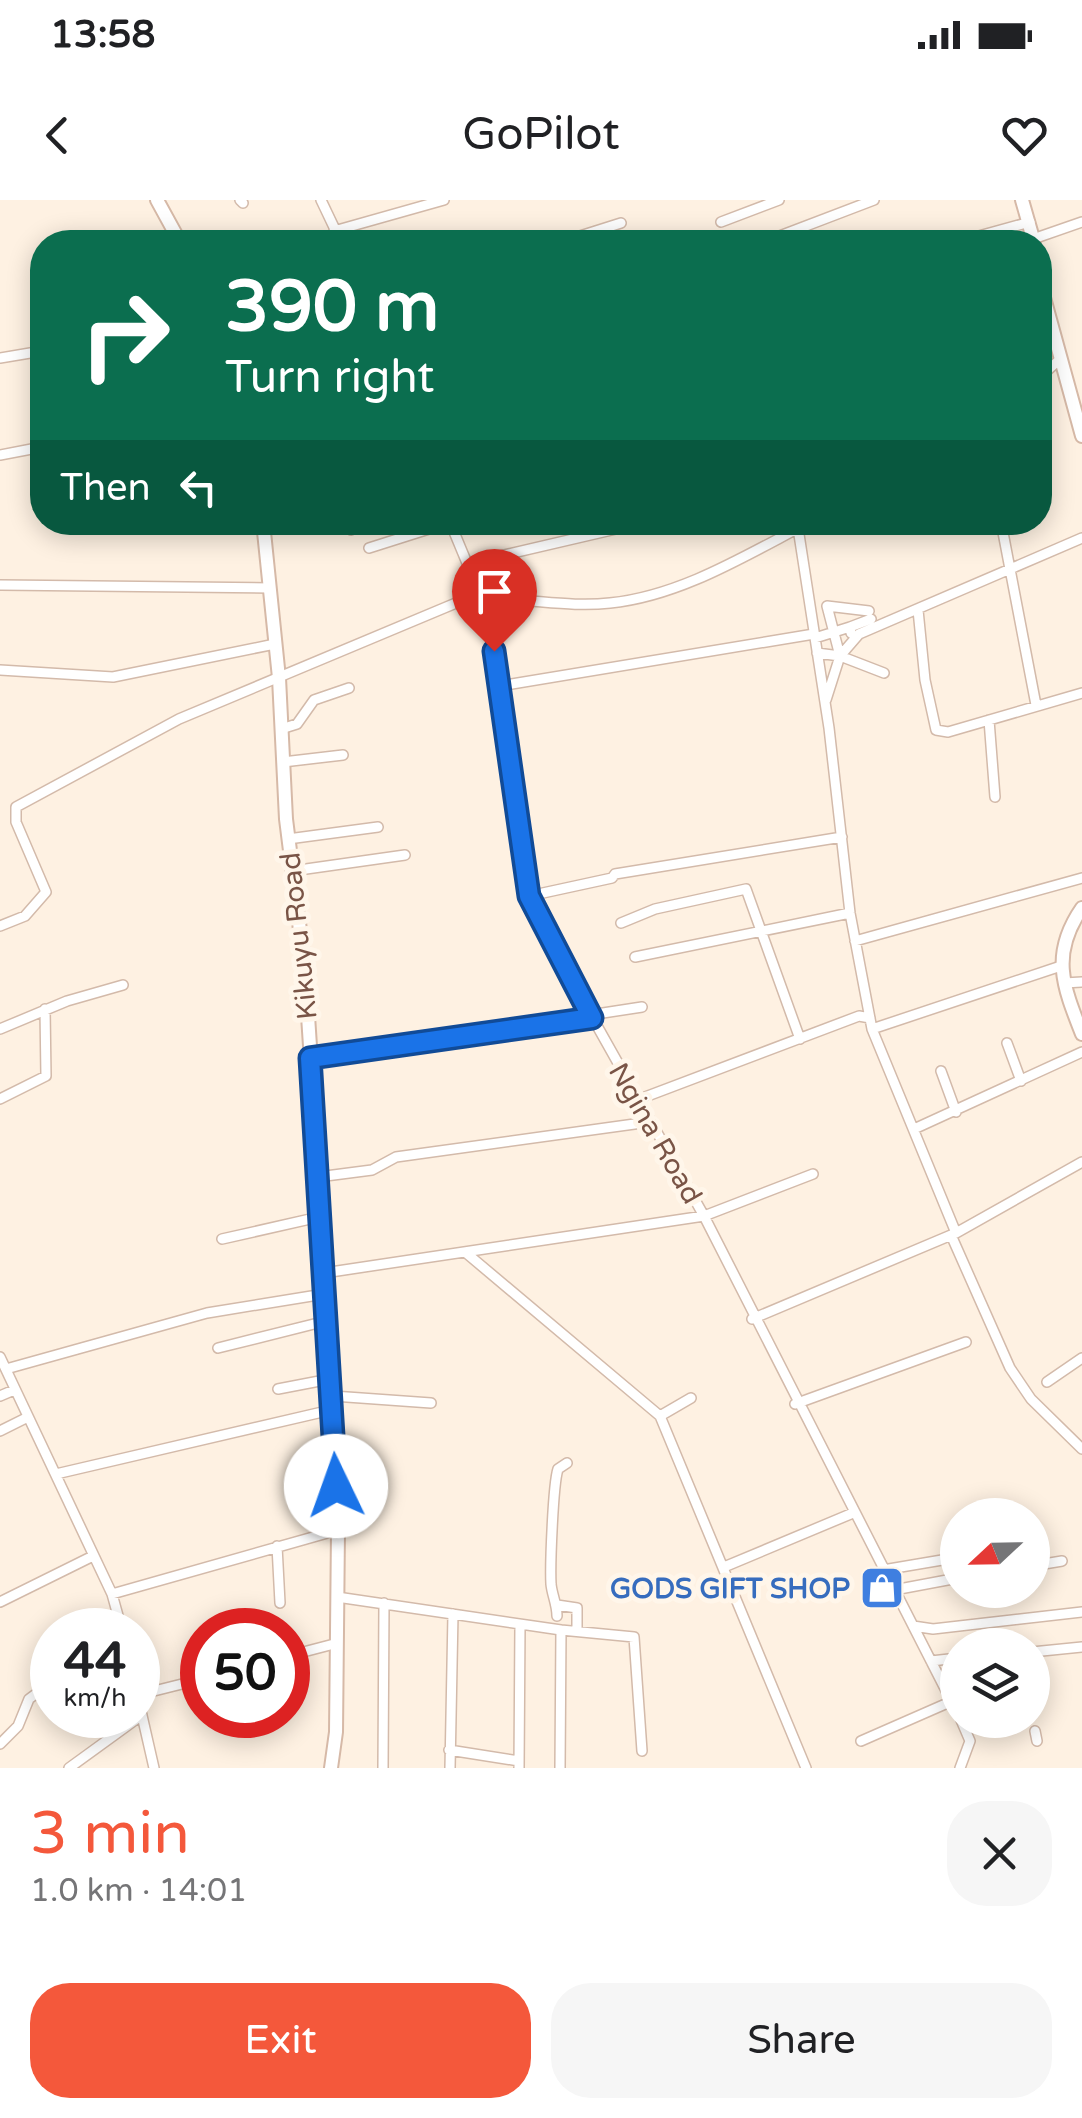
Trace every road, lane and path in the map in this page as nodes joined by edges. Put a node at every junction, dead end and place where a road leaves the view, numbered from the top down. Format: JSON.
{"nodes":[{"id":1,"x":321,"y":200,"type":"edge"},
{"id":2,"x":444,"y":200,"type":"edge"},
{"id":3,"x":779,"y":200,"type":"edge"},
{"id":4,"x":874,"y":200,"type":"edge"},
{"id":5,"x":1022,"y":200,"type":"edge"},
{"id":6,"x":159,"y":201,"type":"edge"},
{"id":7,"x":722,"y":222,"type":"dead end"},
{"id":8,"x":1030,"y":222,"type":"junction"},
{"id":9,"x":1082,"y":222,"type":"edge"},
{"id":10,"x":621,"y":223,"type":"dead end"},
{"id":11,"x":174,"y":230,"type":"edge"},
{"id":12,"x":334,"y":230,"type":"edge"},
{"id":13,"x":338,"y":230,"type":"edge"},
{"id":14,"x":599,"y":230,"type":"edge"},
{"id":15,"x":795,"y":230,"type":"edge"},
{"id":16,"x":1001,"y":230,"type":"edge"},
{"id":17,"x":1032,"y":230,"type":"edge"},
{"id":18,"x":1052,"y":234,"type":"edge"},
{"id":19,"x":1052,"y":335,"type":"edge"},
{"id":20,"x":30,"y":353,"type":"edge"},
{"id":21,"x":0,"y":358,"type":"edge"},
{"id":22,"x":1058,"y":361,"type":"junction"},
{"id":23,"x":1052,"y":366,"type":"edge"},
{"id":24,"x":1078,"y":403,"type":"edge"},
{"id":25,"x":1082,"y":436,"type":"edge"},
{"id":26,"x":30,"y":449,"type":"edge"},
{"id":27,"x":0,"y":455,"type":"edge"},
{"id":28,"x":264,"y":535,"type":"edge"},
{"id":29,"x":411,"y":535,"type":"edge"},
{"id":30,"x":456,"y":535,"type":"edge"},
{"id":31,"x":590,"y":535,"type":"edge"},
{"id":32,"x":784,"y":535,"type":"edge"},
{"id":33,"x":799,"y":535,"type":"edge"},
{"id":34,"x":1003,"y":535,"type":"edge"},
{"id":35,"x":1082,"y":538,"type":"edge"},
{"id":36,"x":369,"y":548,"type":"dead end"},
{"id":37,"x":470,"y":563,"type":"junction"},
{"id":38,"x":1009,"y":570,"type":"junction"},
{"id":39,"x":0,"y":585,"type":"edge"},
{"id":40,"x":270,"y":588,"type":"junction"},
{"id":41,"x":483,"y":597,"type":"junction"},
{"id":42,"x":918,"y":610,"type":"junction"},
{"id":43,"x":850,"y":627,"type":"junction"},
{"id":44,"x":834,"y":632,"type":"junction"},
{"id":45,"x":814,"y":636,"type":"junction"},
{"id":46,"x":854,"y":640,"type":"junction"},
{"id":47,"x":275,"y":644,"type":"junction"},
{"id":48,"x":817,"y":653,"type":"junction"},
{"id":49,"x":840,"y":656,"type":"junction"},
{"id":50,"x":0,"y":670,"type":"edge"},
{"id":51,"x":884,"y":673,"type":"dead end"},
{"id":52,"x":278,"y":678,"type":"junction"},
{"id":53,"x":500,"y":686,"type":"junction"},
{"id":54,"x":349,"y":688,"type":"dead end"},
{"id":55,"x":1082,"y":693,"type":"edge"},
{"id":56,"x":825,"y":702,"type":"junction"},
{"id":57,"x":1036,"y":705,"type":"junction"},
{"id":58,"x":989,"y":720,"type":"junction"},
{"id":59,"x":281,"y":729,"type":"junction"},
{"id":60,"x":343,"y":755,"type":"dead end"},
{"id":61,"x":283,"y":762,"type":"junction"},
{"id":62,"x":995,"y":797,"type":"dead end"},
{"id":63,"x":378,"y":827,"type":"dead end"},
{"id":64,"x":842,"y":837,"type":"junction"},
{"id":65,"x":288,"y":839,"type":"junction"},
{"id":66,"x":405,"y":855,"type":"dead end"},
{"id":67,"x":292,"y":871,"type":"junction"},
{"id":68,"x":1082,"y":878,"type":"edge"},
{"id":69,"x":529,"y":896,"type":"junction"},
{"id":70,"x":1082,"y":908,"type":"edge"},
{"id":71,"x":850,"y":914,"type":"junction"},
{"id":72,"x":621,"y":923,"type":"dead end"},
{"id":73,"x":0,"y":926,"type":"edge"},
{"id":74,"x":761,"y":931,"type":"junction"},
{"id":75,"x":855,"y":941,"type":"junction"},
{"id":76,"x":634,"y":956,"type":"dead end"},
{"id":77,"x":1062,"y":966,"type":"junction"},
{"id":78,"x":1082,"y":982,"type":"edge"},
{"id":79,"x":1064,"y":983,"type":"junction"},
{"id":80,"x":123,"y":985,"type":"dead end"},
{"id":81,"x":642,"y":1007,"type":"dead end"},
{"id":82,"x":45,"y":1009,"type":"junction"},
{"id":83,"x":592,"y":1018,"type":"junction"},
{"id":84,"x":871,"y":1024,"type":"junction"},
{"id":85,"x":0,"y":1029,"type":"edge"},
{"id":86,"x":1082,"y":1034,"type":"edge"},
{"id":87,"x":800,"y":1039,"type":"junction"},
{"id":88,"x":1007,"y":1043,"type":"dead end"},
{"id":89,"x":1082,"y":1052,"type":"edge"},
{"id":90,"x":310,"y":1058,"type":"junction"},
{"id":91,"x":941,"y":1071,"type":"dead end"},
{"id":92,"x":1021,"y":1081,"type":"junction"},
{"id":93,"x":0,"y":1099,"type":"edge"},
{"id":94,"x":637,"y":1100,"type":"junction"},
{"id":95,"x":956,"y":1112,"type":"junction"},
{"id":96,"x":649,"y":1122,"type":"junction"},
{"id":97,"x":914,"y":1129,"type":"junction"},
{"id":98,"x":1082,"y":1162,"type":"edge"},
{"id":99,"x":813,"y":1174,"type":"dead end"},
{"id":100,"x":318,"y":1177,"type":"junction"},
{"id":101,"x":704,"y":1216,"type":"junction"},
{"id":102,"x":319,"y":1217,"type":"junction"},
{"id":103,"x":953,"y":1234,"type":"junction"},
{"id":104,"x":222,"y":1239,"type":"dead end"},
{"id":105,"x":464,"y":1252,"type":"junction"},
{"id":106,"x":324,"y":1273,"type":"junction"},
{"id":107,"x":324,"y":1294,"type":"junction"},
{"id":108,"x":752,"y":1318,"type":"junction"},
{"id":109,"x":326,"y":1321,"type":"junction"},
{"id":110,"x":966,"y":1342,"type":"dead end"},
{"id":111,"x":218,"y":1348,"type":"dead end"},
{"id":112,"x":0,"y":1358,"type":"edge"},
{"id":113,"x":1082,"y":1358,"type":"edge"},
{"id":114,"x":6,"y":1369,"type":"junction"},
{"id":115,"x":330,"y":1379,"type":"junction"},
{"id":116,"x":1048,"y":1382,"type":"dead end"},
{"id":117,"x":278,"y":1389,"type":"dead end"},
{"id":118,"x":14,"y":1390,"type":"junction"},
{"id":119,"x":0,"y":1396,"type":"edge"},
{"id":120,"x":692,"y":1398,"type":"dead end"},
{"id":121,"x":432,"y":1402,"type":"dead end"},
{"id":122,"x":332,"y":1403,"type":"junction"},
{"id":123,"x":795,"y":1404,"type":"junction"},
{"id":124,"x":660,"y":1416,"type":"junction"},
{"id":125,"x":28,"y":1417,"type":"junction"},
{"id":126,"x":0,"y":1430,"type":"edge"},
{"id":127,"x":1082,"y":1449,"type":"edge"},
{"id":128,"x":567,"y":1464,"type":"dead end"},
{"id":129,"x":56,"y":1474,"type":"junction"},
{"id":130,"x":853,"y":1514,"type":"junction"},
{"id":131,"x":338,"y":1530,"type":"junction"},
{"id":132,"x":278,"y":1546,"type":"junction"},
{"id":133,"x":93,"y":1556,"type":"junction"},
{"id":134,"x":940,"y":1560,"type":"edge"},
{"id":135,"x":1062,"y":1561,"type":"dead end"},
{"id":136,"x":1050,"y":1563,"type":"edge"},
{"id":137,"x":724,"y":1567,"type":"junction"},
{"id":138,"x":883,"y":1570,"type":"junction"},
{"id":139,"x":940,"y":1581,"type":"edge"},
{"id":140,"x":894,"y":1590,"type":"junction"},
{"id":141,"x":112,"y":1594,"type":"junction"},
{"id":142,"x":337,"y":1597,"type":"junction"},
{"id":143,"x":0,"y":1602,"type":"edge"},
{"id":144,"x":280,"y":1603,"type":"dead end"},
{"id":145,"x":384,"y":1604,"type":"junction"},
{"id":146,"x":116,"y":1608,"type":"edge"},
{"id":147,"x":1082,"y":1612,"type":"edge"},
{"id":148,"x":453,"y":1614,"type":"junction"},
{"id":149,"x":520,"y":1624,"type":"junction"},
{"id":150,"x":913,"y":1626,"type":"junction"},
{"id":151,"x":561,"y":1630,"type":"junction"},
{"id":152,"x":577,"y":1630,"type":"junction"},
{"id":153,"x":334,"y":1644,"type":"junction"},
{"id":154,"x":1082,"y":1647,"type":"edge"},
{"id":155,"x":310,"y":1650,"type":"edge"},
{"id":156,"x":1050,"y":1650,"type":"edge"},
{"id":157,"x":940,"y":1659,"type":"edge"},
{"id":158,"x":932,"y":1660,"type":"junction"},
{"id":159,"x":940,"y":1679,"type":"edge"},
{"id":160,"x":30,"y":1698,"type":"edge"},
{"id":161,"x":940,"y":1706,"type":"edge"},
{"id":162,"x":110,"y":1738,"type":"edge"},
{"id":163,"x":147,"y":1738,"type":"edge"},
{"id":164,"x":968,"y":1738,"type":"edge"},
{"id":165,"x":861,"y":1740,"type":"dead end"},
{"id":166,"x":0,"y":1744,"type":"edge"},
{"id":167,"x":448,"y":1750,"type":"junction"},
{"id":168,"x":642,"y":1752,"type":"dead end"},
{"id":169,"x":519,"y":1764,"type":"edge"},
{"id":170,"x":69,"y":1768,"type":"edge"},
{"id":171,"x":154,"y":1768,"type":"edge"},
{"id":172,"x":331,"y":1768,"type":"edge"},
{"id":173,"x":383,"y":1768,"type":"edge"},
{"id":174,"x":450,"y":1768,"type":"edge"},
{"id":175,"x":560,"y":1768,"type":"edge"},
{"id":176,"x":806,"y":1768,"type":"edge"},
{"id":177,"x":960,"y":1768,"type":"edge"}],
"edges":[{"from":1,"to":12,"type":"street"},
{"from":2,"to":13,"type":"street"},
{"from":3,"to":7,"type":"street"},
{"from":4,"to":15,"type":"street"},
{"from":5,"to":8,"type":"main road"},
{"from":6,"to":11,"type":"main road"},
{"from":8,"to":16,"type":"street"},
{"from":8,"to":17,"type":"main road"},
{"from":9,"to":18,"type":"street"},
{"from":10,"to":14,"type":"street"},
{"from":19,"to":22,"type":"main road"},
{"from":20,"to":21,"type":"street"},
{"from":22,"to":23,"type":"street"},
{"from":22,"to":24,"type":"main road"},
{"from":24,"to":25,"type":"main road"},
{"from":26,"to":27,"type":"street"},
{"from":28,"to":40,"type":"main road","name":"Kikuyu Road"},
{"from":29,"to":36,"type":"street"},
{"from":30,"to":37,"type":"street","name":"Ngina Road"},
{"from":31,"to":37,"type":"street"},
{"from":32,"to":41,"type":"street"},
{"from":33,"to":45,"type":"street"},
{"from":34,"to":38,"type":"street"},
{"from":35,"to":38,"type":"street"},
{"from":37,"to":41,"type":"street","name":"Ngina Road"},
{"from":38,"to":42,"type":"street"},
{"from":38,"to":57,"type":"street"},
{"from":39,"to":40,"type":"street"},
{"from":40,"to":47,"type":"main road","name":"Kikuyu Road"},
{"from":41,"to":52,"type":"street"},
{"from":41,"to":53,"type":"street","name":"Ngina Road"},
{"from":42,"to":46,"type":"street"},
{"from":42,"to":58,"type":"street"},
{"from":43,"to":44,"type":"street"},
{"from":43,"to":44,"type":"street"},
{"from":43,"to":46,"type":"street"},
{"from":44,"to":45,"type":"street"},
{"from":44,"to":49,"type":"street"},
{"from":45,"to":48,"type":"street"},
{"from":45,"to":53,"type":"street"},
{"from":46,"to":49,"type":"street"},
{"from":47,"to":50,"type":"street"},
{"from":47,"to":52,"type":"main road","name":"Kikuyu Road"},
{"from":48,"to":49,"type":"street"},
{"from":48,"to":56,"type":"street"},
{"from":49,"to":51,"type":"street"},
{"from":49,"to":56,"type":"street"},
{"from":52,"to":59,"type":"main road","name":"Kikuyu Road"},
{"from":52,"to":73,"type":"street"},
{"from":53,"to":69,"type":"street","name":"Ngina Road"},
{"from":54,"to":59,"type":"street"},
{"from":55,"to":57,"type":"street"},
{"from":56,"to":64,"type":"street"},
{"from":57,"to":58,"type":"street"},
{"from":58,"to":62,"type":"street"},
{"from":59,"to":61,"type":"main road","name":"Kikuyu Road"},
{"from":60,"to":61,"type":"street"},
{"from":61,"to":65,"type":"main road","name":"Kikuyu Road"},
{"from":63,"to":65,"type":"street"},
{"from":64,"to":69,"type":"street"},
{"from":64,"to":71,"type":"street"},
{"from":65,"to":67,"type":"main road","name":"Kikuyu Road"},
{"from":66,"to":67,"type":"street"},
{"from":67,"to":90,"type":"main road","name":"Kikuyu Road"},
{"from":68,"to":75,"type":"street"},
{"from":69,"to":83,"type":"street","name":"Ngina Road"},
{"from":70,"to":77,"type":"main road"},
{"from":71,"to":74,"type":"street"},
{"from":71,"to":75,"type":"street"},
{"from":72,"to":74,"type":"street"},
{"from":74,"to":76,"type":"street"},
{"from":74,"to":87,"type":"street"},
{"from":75,"to":84,"type":"street"},
{"from":77,"to":79,"type":"main road"},
{"from":77,"to":84,"type":"street"},
{"from":78,"to":79,"type":"street"},
{"from":79,"to":86,"type":"main road"},
{"from":80,"to":82,"type":"street"},
{"from":81,"to":83,"type":"street"},
{"from":82,"to":85,"type":"street"},
{"from":82,"to":93,"type":"street"},
{"from":83,"to":90,"type":"street"},
{"from":83,"to":94,"type":"street","name":"Ngina Road"},
{"from":84,"to":87,"type":"street"},
{"from":84,"to":97,"type":"street"},
{"from":87,"to":94,"type":"street"},
{"from":88,"to":92,"type":"street"},
{"from":89,"to":92,"type":"street"},
{"from":90,"to":100,"type":"main road","name":"Kikuyu Road"},
{"from":91,"to":95,"type":"street"},
{"from":92,"to":95,"type":"street"},
{"from":94,"to":96,"type":"street","name":"Ngina Road"},
{"from":95,"to":97,"type":"street"},
{"from":96,"to":100,"type":"street"},
{"from":96,"to":101,"type":"street","name":"Ngina Road"},
{"from":97,"to":103,"type":"street"},
{"from":98,"to":103,"type":"street"},
{"from":99,"to":101,"type":"street"},
{"from":100,"to":102,"type":"main road","name":"Kikuyu Road"},
{"from":101,"to":105,"type":"street"},
{"from":101,"to":108,"type":"street","name":"Ngina Road"},
{"from":102,"to":104,"type":"street"},
{"from":102,"to":106,"type":"main road","name":"Kikuyu Road"},
{"from":103,"to":108,"type":"street"},
{"from":103,"to":127,"type":"street"},
{"from":105,"to":106,"type":"street"},
{"from":105,"to":124,"type":"street"},
{"from":106,"to":107,"type":"main road","name":"Kikuyu Road"},
{"from":107,"to":109,"type":"main road","name":"Kikuyu Road"},
{"from":107,"to":114,"type":"street"},
{"from":108,"to":123,"type":"street","name":"Ngina Road"},
{"from":109,"to":111,"type":"street"},
{"from":109,"to":115,"type":"main road","name":"Kikuyu Road"},
{"from":110,"to":123,"type":"street"},
{"from":112,"to":114,"type":"street"},
{"from":113,"to":116,"type":"street"},
{"from":114,"to":118,"type":"street"},
{"from":115,"to":117,"type":"street"},
{"from":115,"to":122,"type":"main road","name":"Kikuyu Road"},
{"from":118,"to":119,"type":"street"},
{"from":118,"to":125,"type":"street"},
{"from":120,"to":124,"type":"street"},
{"from":121,"to":122,"type":"street"},
{"from":122,"to":129,"type":"street"},
{"from":122,"to":131,"type":"main road","name":"Kikuyu Road"},
{"from":123,"to":130,"type":"street","name":"Ngina Road"},
{"from":124,"to":137,"type":"street"},
{"from":125,"to":126,"type":"street"},
{"from":125,"to":129,"type":"street"},
{"from":128,"to":152,"type":"street"},
{"from":129,"to":133,"type":"street"},
{"from":130,"to":137,"type":"street"},
{"from":130,"to":138,"type":"street","name":"Ngina Road"},
{"from":131,"to":132,"type":"street"},
{"from":131,"to":142,"type":"main road","name":"Kikuyu Road"},
{"from":132,"to":141,"type":"street"},
{"from":132,"to":144,"type":"street"},
{"from":133,"to":141,"type":"street"},
{"from":133,"to":143,"type":"street"},
{"from":134,"to":138,"type":"street"},
{"from":135,"to":136,"type":"street"},
{"from":137,"to":176,"type":"street"},
{"from":138,"to":140,"type":"street","name":"Ngina Road"},
{"from":139,"to":140,"type":"street"},
{"from":140,"to":150,"type":"street","name":"Ngina Road"},
{"from":141,"to":146,"type":"street"},
{"from":142,"to":145,"type":"street"},
{"from":142,"to":153,"type":"main road","name":"Kikuyu Road"},
{"from":145,"to":148,"type":"street"},
{"from":145,"to":173,"type":"street"},
{"from":147,"to":150,"type":"street"},
{"from":148,"to":149,"type":"street"},
{"from":148,"to":167,"type":"street"},
{"from":149,"to":151,"type":"street"},
{"from":149,"to":169,"type":"street"},
{"from":150,"to":158,"type":"street","name":"Ngina Road"},
{"from":151,"to":152,"type":"street"},
{"from":151,"to":175,"type":"street"},
{"from":152,"to":168,"type":"street"},
{"from":153,"to":155,"type":"street"},
{"from":153,"to":172,"type":"main road","name":"Kikuyu Road"},
{"from":154,"to":156,"type":"street"},
{"from":157,"to":158,"type":"street"},
{"from":158,"to":159,"type":"street","name":"Ngina Road"},
{"from":160,"to":166,"type":"street"},
{"from":161,"to":165,"type":"street"},
{"from":162,"to":170,"type":"street"},
{"from":163,"to":171,"type":"street"},
{"from":164,"to":177,"type":"street","name":"Ngina Road"},
{"from":167,"to":169,"type":"street"},
{"from":167,"to":174,"type":"street"}]}
